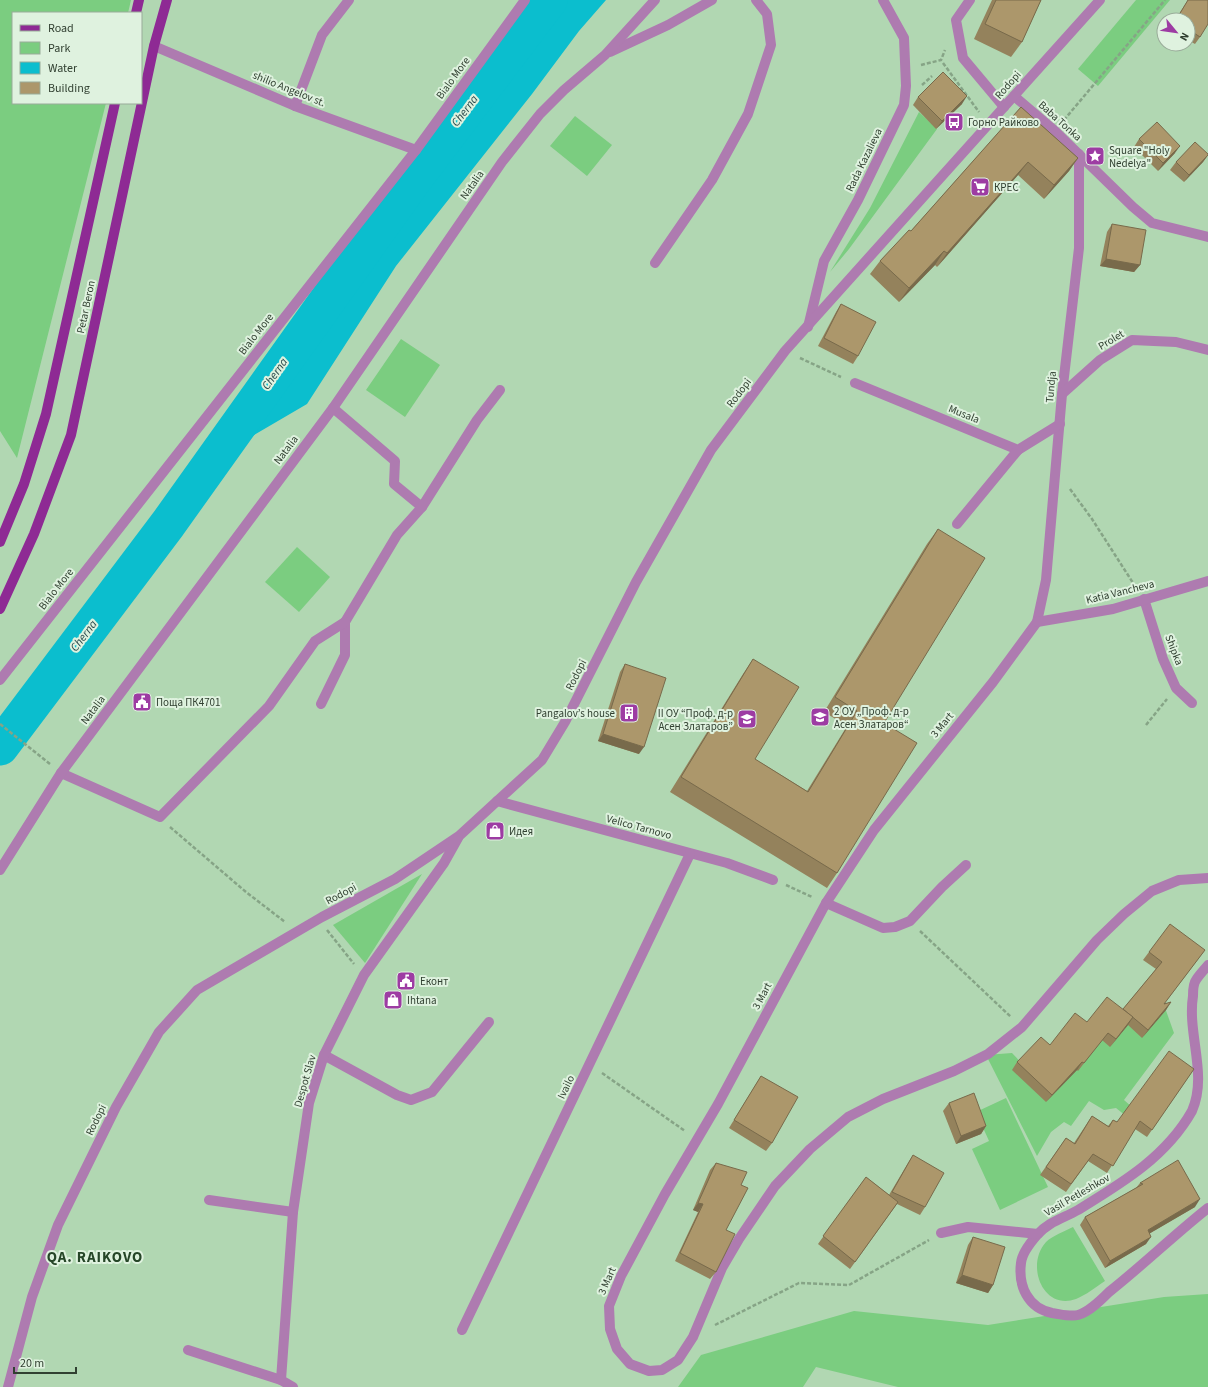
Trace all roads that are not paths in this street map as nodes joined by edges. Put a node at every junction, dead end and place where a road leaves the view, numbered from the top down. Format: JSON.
{"nodes":[{"id":1,"x":139,"y":0,"type":"edge"},
{"id":2,"x":166,"y":0,"type":"edge"},
{"id":3,"x":349,"y":0,"type":"edge"},
{"id":4,"x":525,"y":0,"type":"edge"},
{"id":5,"x":656,"y":0,"type":"edge"},
{"id":6,"x":712,"y":0,"type":"edge"},
{"id":7,"x":756,"y":0,"type":"edge"},
{"id":8,"x":883,"y":0,"type":"edge"},
{"id":9,"x":970,"y":0,"type":"edge"},
{"id":10,"x":1100,"y":0,"type":"edge"},
{"id":11,"x":136,"y":12,"type":"edge"},
{"id":12,"x":154,"y":46,"type":"junction"},
{"id":13,"x":605,"y":55,"type":"junction"},
{"id":14,"x":1014,"y":96,"type":"junction"},
{"id":15,"x":142,"y":102,"type":"edge"},
{"id":16,"x":115,"y":104,"type":"edge"},
{"id":17,"x":142,"y":104,"type":"edge"},
{"id":18,"x":295,"y":106,"type":"junction"},
{"id":19,"x":1004,"y":107,"type":"junction"},
{"id":20,"x":416,"y":150,"type":"junction"},
{"id":21,"x":1079,"y":154,"type":"junction"},
{"id":22,"x":1208,"y":237,"type":"edge"},
{"id":23,"x":655,"y":263,"type":"dead end"},
{"id":24,"x":808,"y":328,"type":"junction"},
{"id":25,"x":1208,"y":350,"type":"edge"},
{"id":26,"x":855,"y":383,"type":"road end"},
{"id":27,"x":500,"y":390,"type":"dead end"},
{"id":28,"x":1062,"y":394,"type":"junction"},
{"id":29,"x":333,"y":408,"type":"junction"},
{"id":30,"x":1060,"y":424,"type":"junction"},
{"id":31,"x":1018,"y":450,"type":"junction"},
{"id":32,"x":422,"y":507,"type":"junction"},
{"id":33,"x":957,"y":524,"type":"dead end"},
{"id":34,"x":0,"y":542,"type":"edge"},
{"id":35,"x":1208,"y":581,"type":"edge"},
{"id":36,"x":3,"y":596,"type":"edge"},
{"id":37,"x":1144,"y":599,"type":"junction"},
{"id":38,"x":0,"y":609,"type":"edge"},
{"id":39,"x":345,"y":622,"type":"junction"},
{"id":40,"x":1037,"y":622,"type":"junction"},
{"id":41,"x":0,"y":680,"type":"edge"},
{"id":42,"x":1192,"y":703,"type":"dead end"},
{"id":43,"x":321,"y":704,"type":"dead end"},
{"id":44,"x":61,"y":774,"type":"junction"},
{"id":45,"x":498,"y":801,"type":"junction"},
{"id":46,"x":459,"y":836,"type":"junction"},
{"id":47,"x":690,"y":854,"type":"junction"},
{"id":48,"x":966,"y":865,"type":"dead end"},
{"id":49,"x":0,"y":870,"type":"edge"},
{"id":50,"x":1208,"y":878,"type":"edge"},
{"id":51,"x":773,"y":880,"type":"road end"},
{"id":52,"x":826,"y":903,"type":"junction"},
{"id":53,"x":1208,"y":965,"type":"edge"},
{"id":54,"x":489,"y":1022,"type":"dead end"},
{"id":55,"x":324,"y":1055,"type":"junction"},
{"id":56,"x":209,"y":1200,"type":"dead end"},
{"id":57,"x":1208,"y":1208,"type":"edge"},
{"id":58,"x":293,"y":1212,"type":"junction"},
{"id":59,"x":941,"y":1233,"type":"road end"},
{"id":60,"x":1038,"y":1234,"type":"junction"},
{"id":61,"x":462,"y":1330,"type":"dead end"},
{"id":62,"x":188,"y":1350,"type":"dead end"},
{"id":63,"x":281,"y":1380,"type":"junction"},
{"id":64,"x":8,"y":1387,"type":"edge"},
{"id":65,"x":293,"y":1387,"type":"edge"}],
"edges":[{"from":1,"to":11,"type":"main road"},
{"from":2,"to":12,"type":"main road","name":"Petar Beron"},
{"from":3,"to":18,"type":"street"},
{"from":4,"to":20,"type":"street","name":"Bialo More"},
{"from":5,"to":13,"type":"street","name":"Natalia"},
{"from":6,"to":13,"type":"street","name":"Natalia"},
{"from":7,"to":23,"type":"street"},
{"from":8,"to":24,"type":"street","name":"Rada Kazalieva"},
{"from":9,"to":19,"type":"street"},
{"from":10,"to":14,"type":"street","name":"Rodopi"},
{"from":12,"to":15,"type":"main road","name":"Petar Beron"},
{"from":12,"to":18,"type":"street","name":"shilio Angelov st."},
{"from":13,"to":29,"type":"street","name":"Natalia"},
{"from":14,"to":19,"type":"street","name":"Rodopi"},
{"from":14,"to":21,"type":"street","name":"Baba Tonka"},
{"from":16,"to":34,"type":"main road","name":"Petar Beron"},
{"from":17,"to":36,"type":"main road","name":"Petar Beron"},
{"from":18,"to":20,"type":"street","name":"shilio Angelov st."},
{"from":19,"to":24,"type":"street","name":"Rodopi"},
{"from":20,"to":41,"type":"street","name":"Bialo More"},
{"from":21,"to":22,"type":"street","name":"Baba Tonka"},
{"from":21,"to":28,"type":"street","name":"Tundja"},
{"from":24,"to":45,"type":"street","name":"Rodopi"},
{"from":25,"to":28,"type":"street","name":"Prolet"},
{"from":26,"to":31,"type":"street","name":"Musala"},
{"from":27,"to":32,"type":"street"},
{"from":28,"to":30,"type":"street","name":"Tundja"},
{"from":29,"to":32,"type":"street"},
{"from":29,"to":44,"type":"street","name":"Natalia"},
{"from":30,"to":31,"type":"street"},
{"from":30,"to":40,"type":"street","name":"Tundja"},
{"from":31,"to":33,"type":"street"},
{"from":32,"to":39,"type":"street"},
{"from":35,"to":37,"type":"street","name":"Katia Vancheva"},
{"from":36,"to":38,"type":"main road","name":"Petar Beron"},
{"from":37,"to":40,"type":"street","name":"Katia Vancheva"},
{"from":37,"to":42,"type":"street","name":"Shipka"},
{"from":39,"to":43,"type":"street"},
{"from":39,"to":44,"type":"street"},
{"from":40,"to":52,"type":"street","name":"3 Mart"},
{"from":44,"to":49,"type":"street","name":"Natalia"},
{"from":45,"to":46,"type":"street","name":"Rodopi"},
{"from":45,"to":47,"type":"street","name":"Velico Tarnovo"},
{"from":46,"to":55,"type":"street","name":"Despot Slav"},
{"from":46,"to":64,"type":"street","name":"Rodopi"},
{"from":47,"to":51,"type":"street","name":"Velico Tarnovo"},
{"from":47,"to":61,"type":"street","name":"Ivailo"},
{"from":48,"to":52,"type":"street"},
{"from":50,"to":52,"type":"street","name":"3 Mart"},
{"from":53,"to":60,"type":"street","name":"Vasil Petleshkov"},
{"from":54,"to":55,"type":"street"},
{"from":55,"to":58,"type":"street","name":"Despot Slav"},
{"from":56,"to":58,"type":"street"},
{"from":57,"to":60,"type":"street","name":"Vasil Petleshkov"},
{"from":58,"to":63,"type":"street","name":"Despot Slav"},
{"from":59,"to":60,"type":"street"},
{"from":62,"to":63,"type":"street"},
{"from":63,"to":65,"type":"street"}]}
